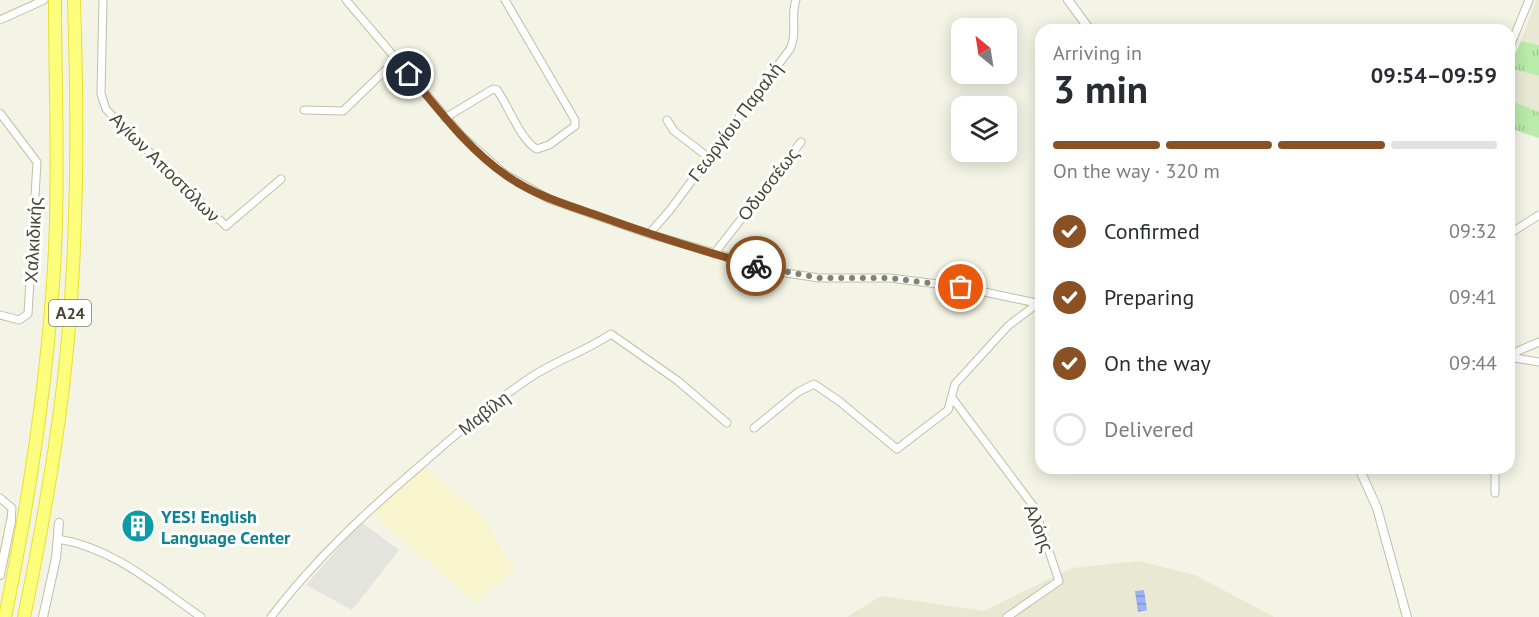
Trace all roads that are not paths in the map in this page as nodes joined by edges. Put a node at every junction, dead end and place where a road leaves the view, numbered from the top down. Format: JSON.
{"nodes":[{"id":1,"x":44,"y":0,"type":"edge"},
{"id":2,"x":103,"y":0,"type":"edge"},
{"id":3,"x":346,"y":0,"type":"edge"},
{"id":4,"x":505,"y":0,"type":"edge"},
{"id":5,"x":796,"y":0,"type":"edge"},
{"id":6,"x":1068,"y":0,"type":"edge"},
{"id":7,"x":1529,"y":0,"type":"edge"},
{"id":8,"x":74,"y":3,"type":"edge"},
{"id":9,"x":55,"y":5,"type":"edge"},
{"id":10,"x":0,"y":20,"type":"edge"},
{"id":11,"x":1086,"y":24,"type":"edge"},
{"id":12,"x":1515,"y":34,"type":"edge"},
{"id":13,"x":396,"y":60,"type":"junction"},
{"id":14,"x":304,"y":110,"type":"dead end"},
{"id":15,"x":0,"y":114,"type":"edge"},
{"id":16,"x":445,"y":118,"type":"junction"},
{"id":17,"x":667,"y":120,"type":"dead end"},
{"id":18,"x":801,"y":142,"type":"dead end"},
{"id":19,"x":708,"y":158,"type":"junction"},
{"id":20,"x":281,"y":179,"type":"dead end"},
{"id":21,"x":1539,"y":215,"type":"edge"},
{"id":22,"x":1515,"y":230,"type":"edge"},
{"id":23,"x":649,"y":234,"type":"junction"},
{"id":24,"x":714,"y":254,"type":"junction"},
{"id":25,"x":1035,"y":303,"type":"edge"},
{"id":26,"x":1035,"y":307,"type":"edge"},
{"id":27,"x":0,"y":315,"type":"edge"},
{"id":28,"x":1539,"y":342,"type":"edge"},
{"id":29,"x":1515,"y":354,"type":"edge"},
{"id":30,"x":1515,"y":359,"type":"edge"},
{"id":31,"x":1539,"y":362,"type":"edge"},
{"id":32,"x":952,"y":399,"type":"junction"},
{"id":33,"x":727,"y":423,"type":"dead end"},
{"id":34,"x":754,"y":428,"type":"dead end"},
{"id":35,"x":1362,"y":474,"type":"edge"},
{"id":36,"x":1495,"y":474,"type":"edge"},
{"id":37,"x":1495,"y":494,"type":"dead end"},
{"id":38,"x":0,"y":498,"type":"edge"},
{"id":39,"x":11,"y":521,"type":"joint"},
{"id":40,"x":58,"y":523,"type":"dead end"},
{"id":41,"x":58,"y":539,"type":"junction"},
{"id":42,"x":0,"y":575,"type":"edge"},
{"id":43,"x":5,"y":617,"type":"edge"},
{"id":44,"x":24,"y":617,"type":"edge"},
{"id":45,"x":43,"y":617,"type":"edge"},
{"id":46,"x":201,"y":617,"type":"edge"},
{"id":47,"x":271,"y":617,"type":"edge"},
{"id":48,"x":1006,"y":617,"type":"edge"},
{"id":49,"x":1407,"y":617,"type":"edge"}],
"edges":[{"from":1,"to":10,"type":"street"},
{"from":2,"to":20,"type":"street","name":"Αγίων Αποστόλων"},
{"from":3,"to":13,"type":"street"},
{"from":4,"to":16,"type":"street"},
{"from":5,"to":19,"type":"street","name":"Γεωργίου Παραλή"},
{"from":6,"to":11,"type":"street"},
{"from":7,"to":12,"type":"street"},
{"from":8,"to":44,"type":"highway","number":"Α24"},
{"from":9,"to":43,"type":"highway","number":"Α24"},
{"from":13,"to":14,"type":"street"},
{"from":13,"to":16,"type":"street"},
{"from":15,"to":27,"type":"street","name":"Χαλκιδικής"},
{"from":16,"to":23,"type":"street"},
{"from":17,"to":19,"type":"street"},
{"from":18,"to":24,"type":"street","name":"Οδυσσέως"},
{"from":19,"to":23,"type":"street","name":"Γεωργίου Παραλή"},
{"from":21,"to":22,"type":"street"},
{"from":23,"to":24,"type":"street"},
{"from":24,"to":25,"type":"street"},
{"from":26,"to":32,"type":"street"},
{"from":28,"to":29,"type":"street"},
{"from":30,"to":31,"type":"street"},
{"from":32,"to":34,"type":"street"},
{"from":32,"to":48,"type":"street","name":"Αλόης"},
{"from":33,"to":47,"type":"street","name":"Μαβίλη"},
{"from":35,"to":49,"type":"street"},
{"from":36,"to":37,"type":"street"},
{"from":38,"to":39,"type":"street"},
{"from":39,"to":42,"type":"street"},
{"from":40,"to":41,"type":"street"},
{"from":41,"to":45,"type":"street"},
{"from":41,"to":46,"type":"street"}]}
